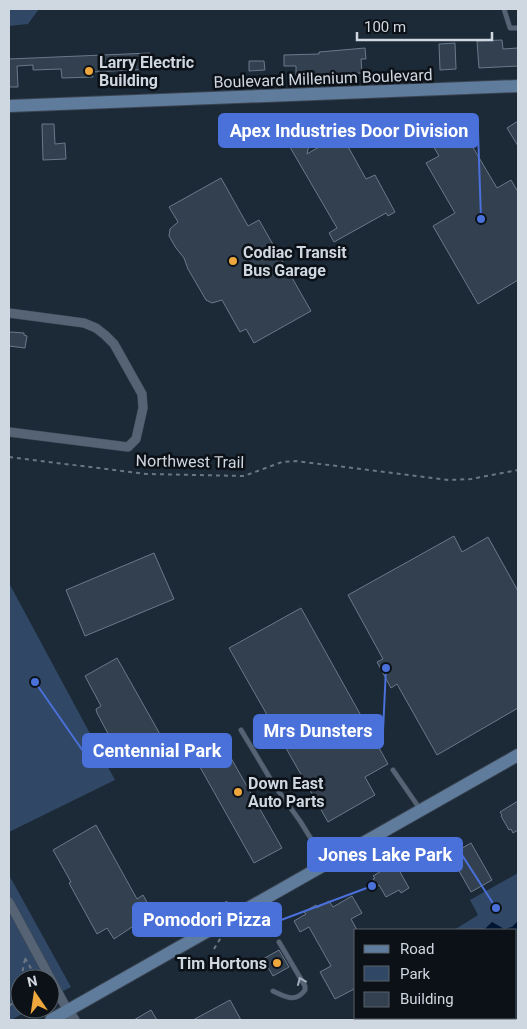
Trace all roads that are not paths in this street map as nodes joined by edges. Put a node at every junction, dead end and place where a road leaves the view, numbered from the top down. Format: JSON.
{"nodes":[{"id":1,"x":504,"y":9,"type":"edge"},
{"id":2,"x":518,"y":28,"type":"edge"},
{"id":3,"x":518,"y":86,"type":"edge"},
{"id":4,"x":9,"y":106,"type":"edge"},
{"id":5,"x":9,"y":313,"type":"edge"},
{"id":6,"x":9,"y":432,"type":"edge"},
{"id":7,"x":241,"y":730,"type":"dead end"},
{"id":8,"x":518,"y":755,"type":"edge"},
{"id":9,"x":393,"y":770,"type":"dead end"},
{"id":10,"x":421,"y":810,"type":"junction"},
{"id":11,"x":326,"y":864,"type":"junction"},
{"id":12,"x":9,"y":902,"type":"edge"},
{"id":13,"x":279,"y":942,"type":"dead end"},
{"id":14,"x":273,"y":991,"type":"dead end"},
{"id":15,"x":71,"y":1015,"type":"edge"},
{"id":16,"x":51,"y":1020,"type":"edge"}],
"edges":[{"from":1,"to":2,"type":"lane"},
{"from":3,"to":4,"type":"main road","name":"Boulevard Millenium Boulevard"},
{"from":5,"to":6,"type":"street"},
{"from":7,"to":11,"type":"lane"},
{"from":8,"to":10,"type":"main road"},
{"from":9,"to":10,"type":"lane"},
{"from":10,"to":11,"type":"main road"},
{"from":11,"to":15,"type":"main road"},
{"from":12,"to":15,"type":"street"},
{"from":14,"to":13,"type":"lane","one_way":true},
{"from":15,"to":16,"type":"main road"}]}
